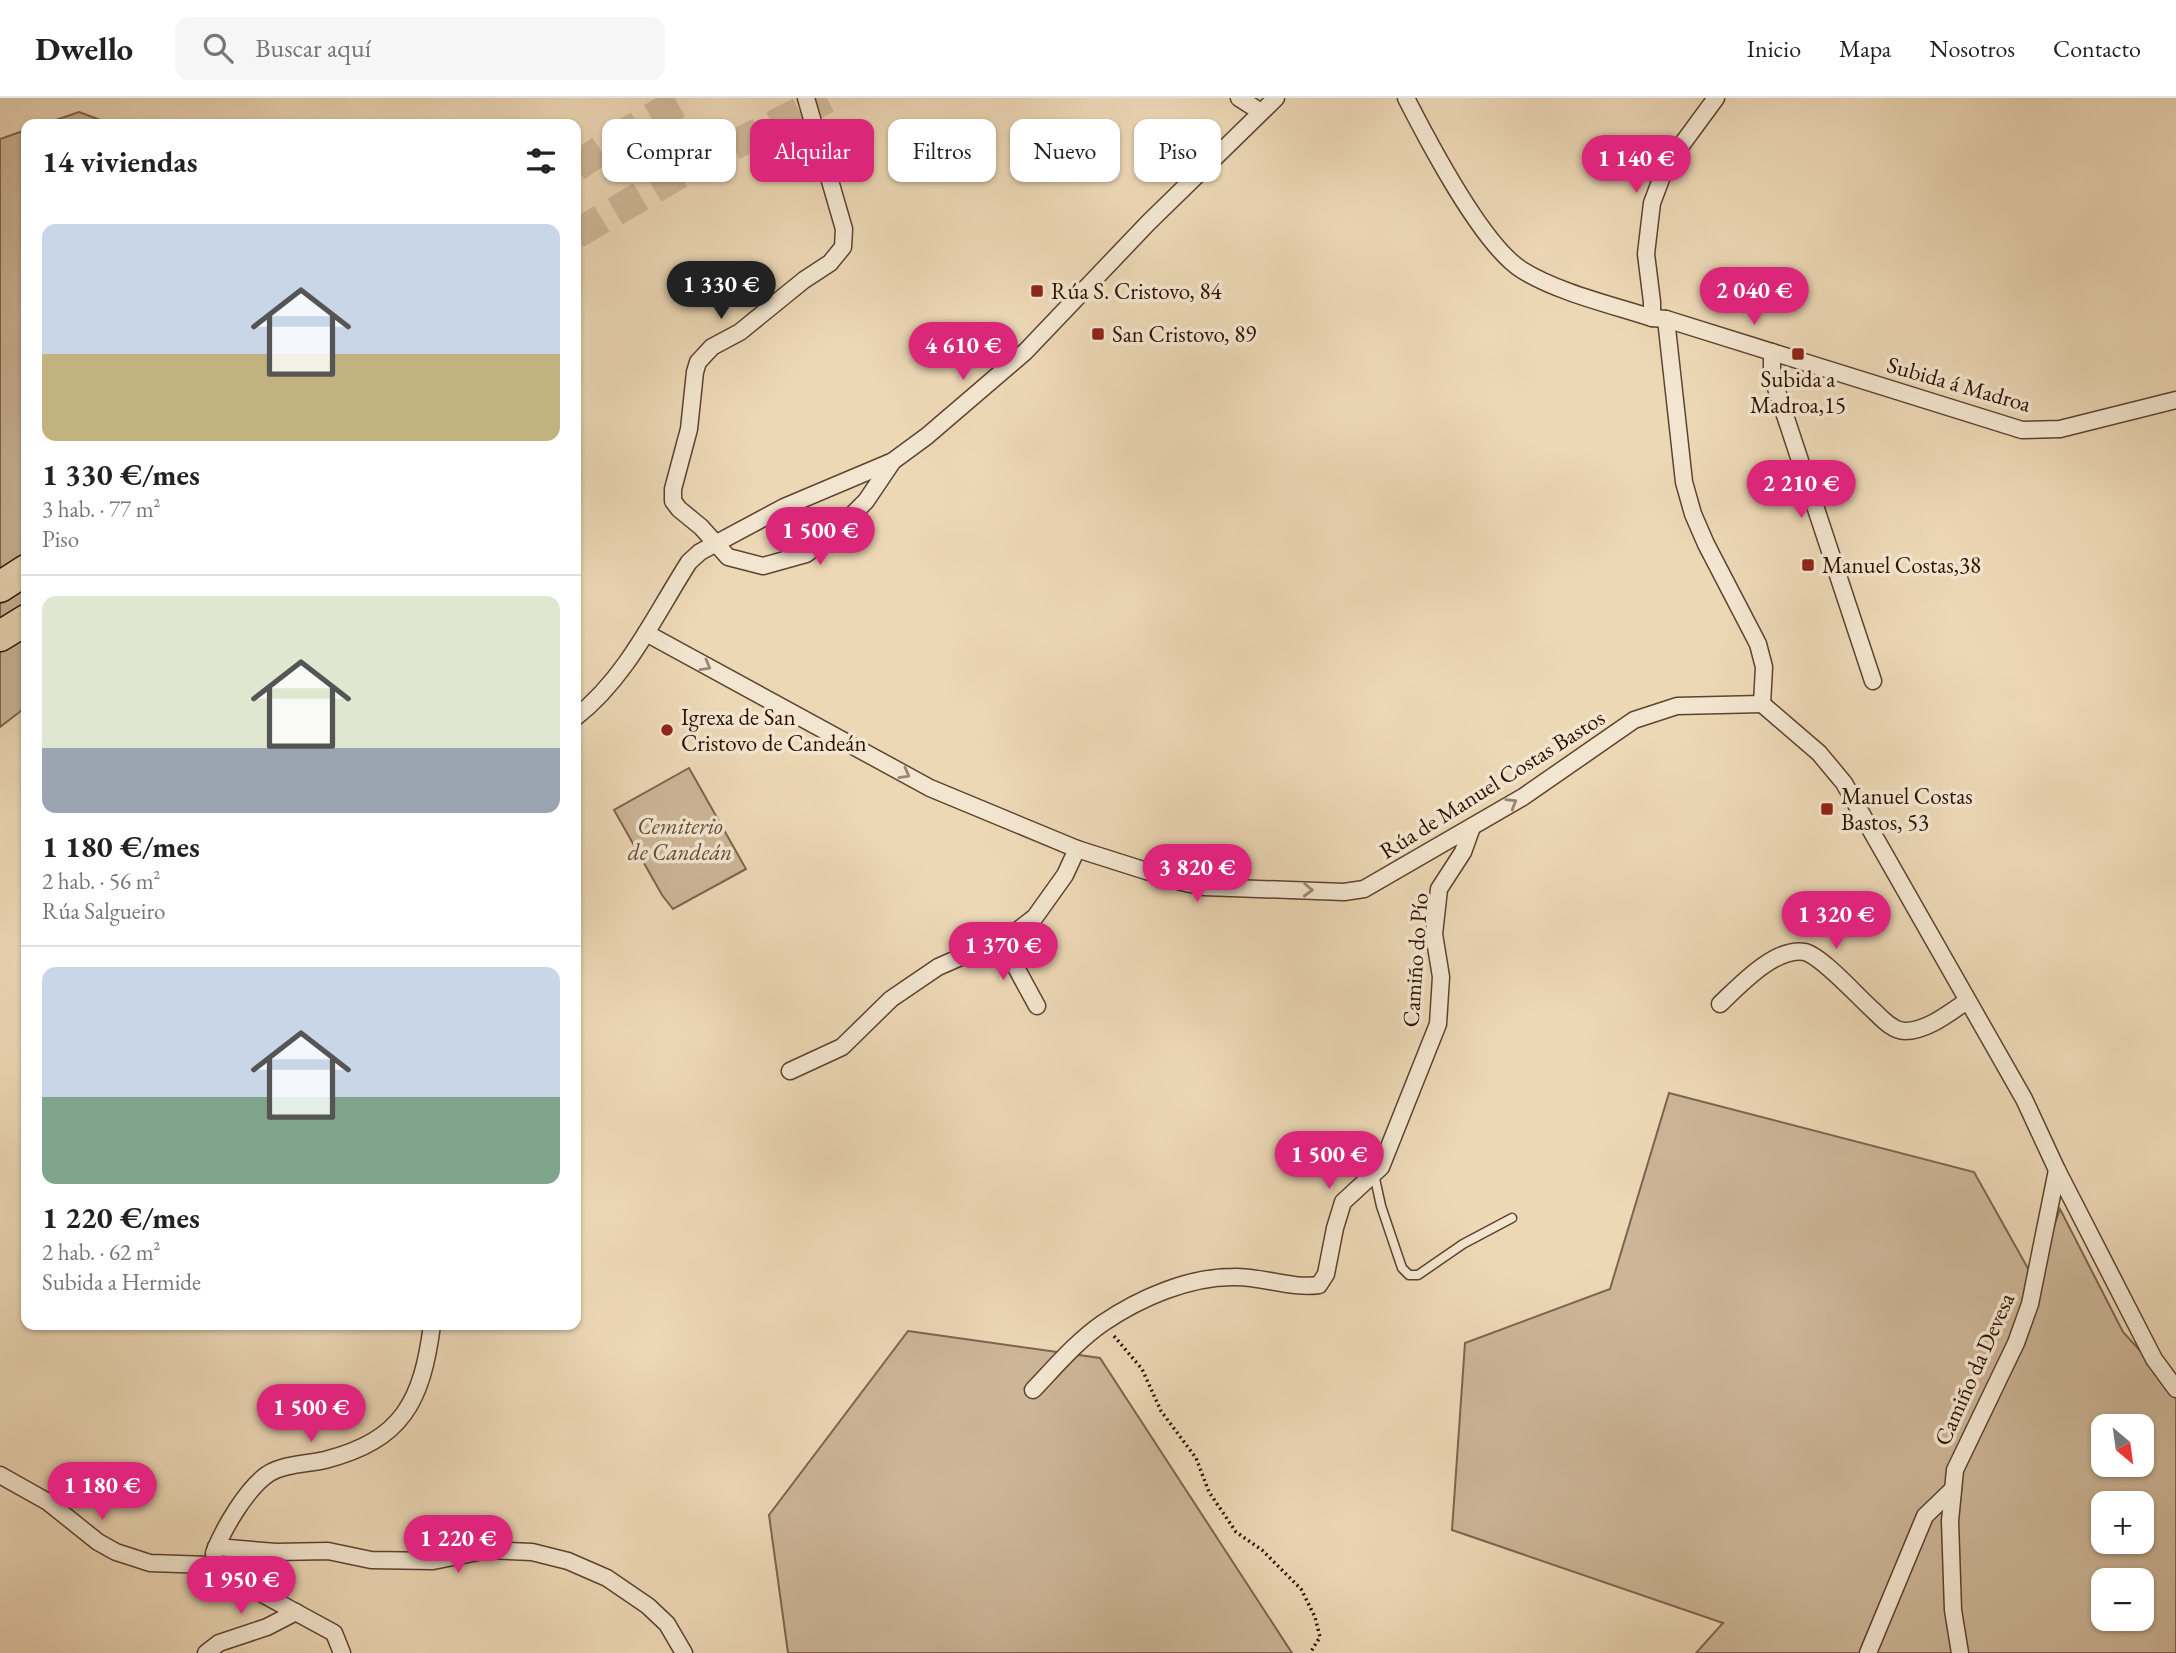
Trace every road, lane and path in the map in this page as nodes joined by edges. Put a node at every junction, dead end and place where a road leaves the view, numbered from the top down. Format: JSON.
{"nodes":[{"id":1,"x":806,"y":98,"type":"edge"},
{"id":2,"x":1239,"y":98,"type":"edge"},
{"id":3,"x":1276,"y":98,"type":"edge"},
{"id":4,"x":1406,"y":98,"type":"edge"},
{"id":5,"x":1716,"y":98,"type":"edge"},
{"id":6,"x":1261,"y":112,"type":"junction"},
{"id":7,"x":1659,"y":319,"type":"junction"},
{"id":8,"x":1772,"y":352,"type":"junction"},
{"id":9,"x":2176,"y":400,"type":"edge"},
{"id":10,"x":893,"y":461,"type":"junction"},
{"id":11,"x":714,"y":543,"type":"junction"},
{"id":12,"x":21,"y":573,"type":"edge"},
{"id":13,"x":0,"y":587,"type":"edge"},
{"id":14,"x":21,"y":623,"type":"edge"},
{"id":15,"x":646,"y":633,"type":"junction"},
{"id":16,"x":0,"y":636,"type":"edge"},
{"id":17,"x":1873,"y":681,"type":"dead end"},
{"id":18,"x":1762,"y":704,"type":"junction"},
{"id":19,"x":581,"y":712,"type":"edge"},
{"id":20,"x":1472,"y":827,"type":"junction"},
{"id":21,"x":1077,"y":849,"type":"junction"},
{"id":22,"x":1001,"y":940,"type":"junction"},
{"id":23,"x":1967,"y":1002,"type":"junction"},
{"id":24,"x":1720,"y":1003,"type":"dead end"},
{"id":25,"x":1037,"y":1006,"type":"dead end"},
{"id":26,"x":790,"y":1071,"type":"dead end"},
{"id":27,"x":2057,"y":1170,"type":"junction"},
{"id":28,"x":1374,"y":1174,"type":"junction"},
{"id":29,"x":1512,"y":1218,"type":"dead end"},
{"id":30,"x":1102,"y":1324,"type":"junction"},
{"id":31,"x":431,"y":1330,"type":"edge"},
{"id":32,"x":2176,"y":1389,"type":"edge"},
{"id":33,"x":1033,"y":1390,"type":"dead end"},
{"id":34,"x":0,"y":1475,"type":"edge"},
{"id":35,"x":1953,"y":1489,"type":"junction"},
{"id":36,"x":216,"y":1547,"type":"junction"},
{"id":37,"x":209,"y":1565,"type":"junction"},
{"id":38,"x":296,"y":1612,"type":"junction"},
{"id":39,"x":206,"y":1653,"type":"edge"},
{"id":40,"x":342,"y":1653,"type":"edge"},
{"id":41,"x":684,"y":1653,"type":"edge"},
{"id":42,"x":1310,"y":1653,"type":"edge"},
{"id":43,"x":1868,"y":1653,"type":"edge"},
{"id":44,"x":1960,"y":1653,"type":"edge"}],
"edges":[{"from":1,"to":11,"type":"street"},
{"from":2,"to":6,"type":"street"},
{"from":3,"to":6,"type":"street"},
{"from":4,"to":7,"type":"street","name":"Subida á Madroa"},
{"from":5,"to":7,"type":"street"},
{"from":6,"to":10,"type":"street"},
{"from":7,"to":8,"type":"street","name":"Subida á Madroa"},
{"from":7,"to":18,"type":"street"},
{"from":8,"to":9,"type":"street","name":"Subida á Madroa"},
{"from":8,"to":17,"type":"street"},
{"from":10,"to":11,"type":"street"},
{"from":10,"to":11,"type":"street"},
{"from":11,"to":15,"type":"street"},
{"from":12,"to":13,"type":"highway"},
{"from":14,"to":16,"type":"highway"},
{"from":15,"to":19,"type":"street"},
{"from":15,"to":21,"type":"street","name":"Rúa de Manuel Costas Bastos","one_way":true},
{"from":20,"to":18,"type":"street","name":"Rúa de Manuel Costas Bastos","one_way":true},
{"from":18,"to":23,"type":"street"},
{"from":21,"to":20,"type":"street","name":"Rúa de Manuel Costas Bastos","one_way":true},
{"from":20,"to":28,"type":"street","name":"Camiño do Pío"},
{"from":21,"to":22,"type":"street"},
{"from":22,"to":25,"type":"street"},
{"from":22,"to":26,"type":"street"},
{"from":23,"to":24,"type":"street"},
{"from":23,"to":27,"type":"street"},
{"from":27,"to":32,"type":"street"},
{"from":27,"to":35,"type":"street","name":"Camiño da Devesa"},
{"from":28,"to":29,"type":"lane"},
{"from":28,"to":30,"type":"street","name":"Camiño do Pío"},
{"from":30,"to":33,"type":"street","name":"Camiño do Pío"},
{"from":30,"to":42,"type":"path"},
{"from":31,"to":36,"type":"street"},
{"from":34,"to":37,"type":"street"},
{"from":35,"to":43,"type":"street"},
{"from":35,"to":44,"type":"street","name":"Camiño da Devesa"},
{"from":36,"to":37,"type":"street"},
{"from":36,"to":41,"type":"street"},
{"from":37,"to":38,"type":"street"},
{"from":38,"to":39,"type":"street"},
{"from":38,"to":40,"type":"street"}]}
